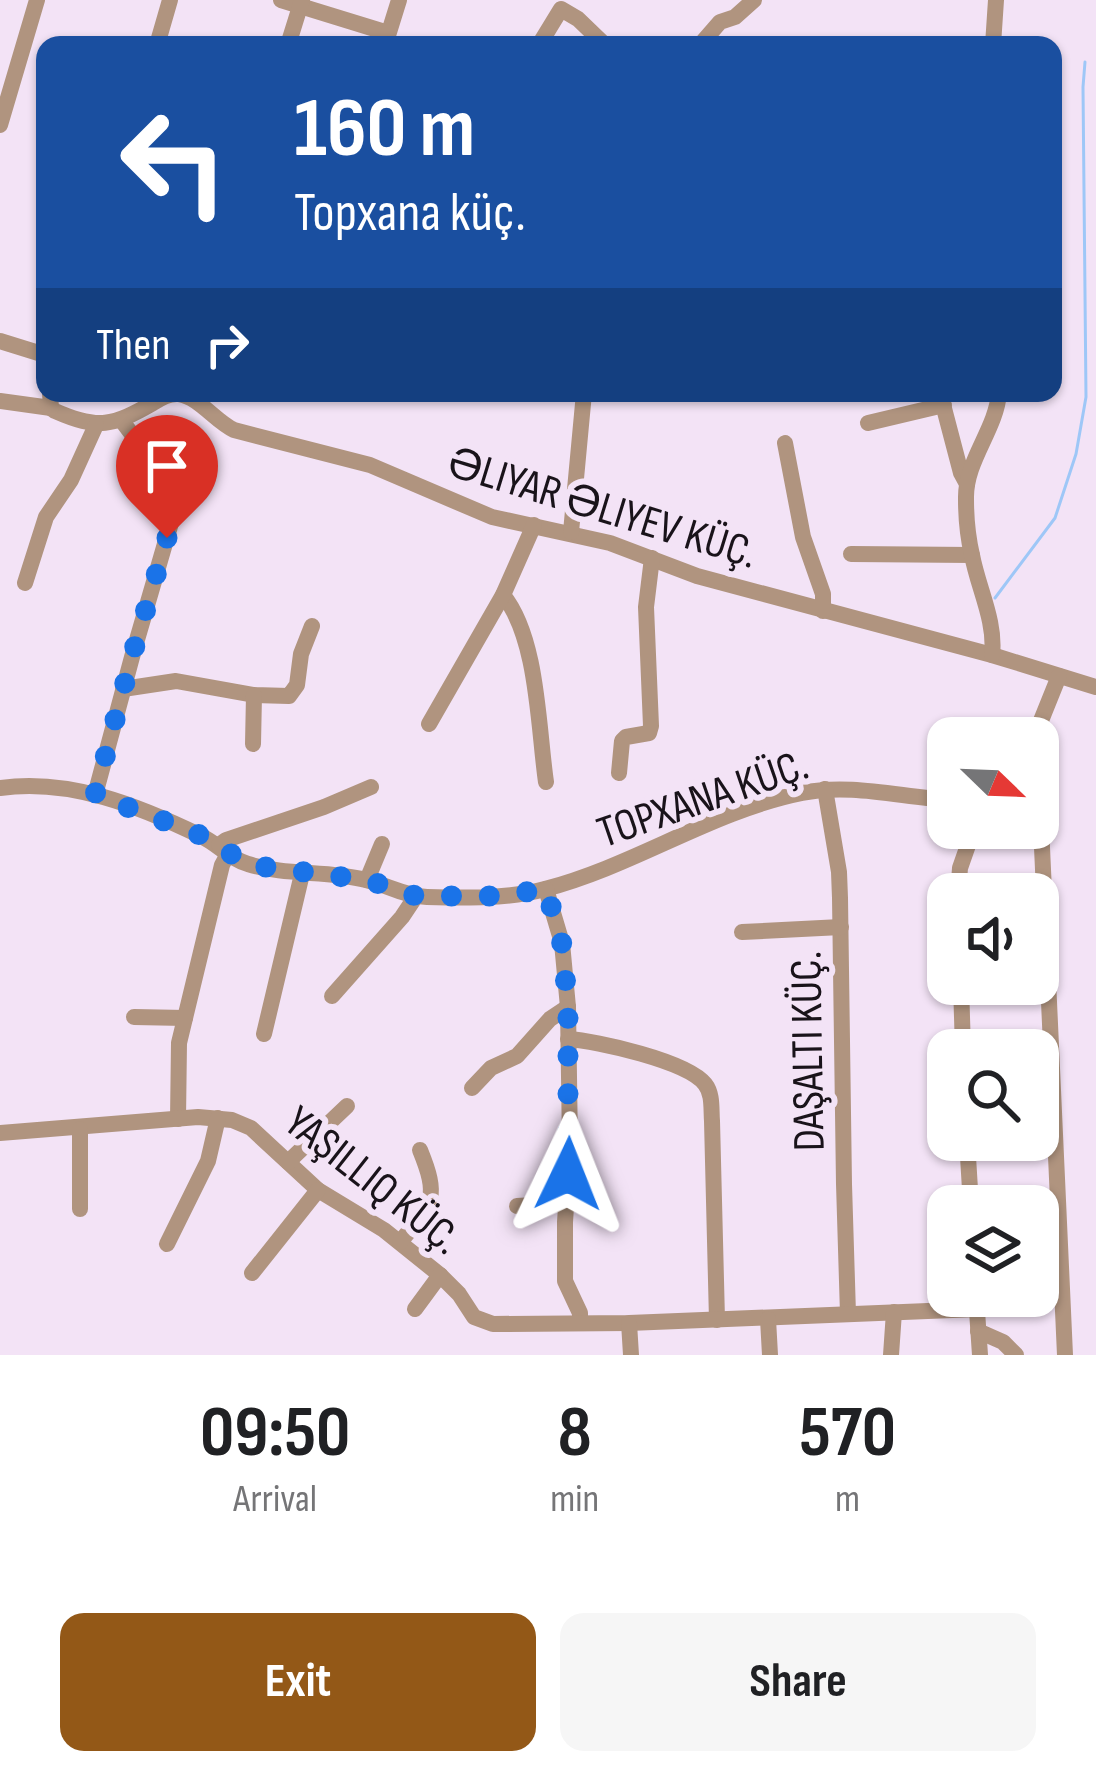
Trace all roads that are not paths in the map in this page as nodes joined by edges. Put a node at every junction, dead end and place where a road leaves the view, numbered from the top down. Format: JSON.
{"nodes":[{"id":1,"x":37,"y":0,"type":"edge"},
{"id":2,"x":170,"y":0,"type":"edge"},
{"id":3,"x":281,"y":0,"type":"edge"},
{"id":4,"x":399,"y":0,"type":"edge"},
{"id":5,"x":754,"y":0,"type":"edge"},
{"id":6,"x":996,"y":0,"type":"edge"},
{"id":7,"x":301,"y":3,"type":"edge"},
{"id":8,"x":561,"y":4,"type":"edge"},
{"id":9,"x":160,"y":36,"type":"edge"},
{"id":10,"x":291,"y":36,"type":"edge"},
{"id":11,"x":379,"y":36,"type":"edge"},
{"id":12,"x":387,"y":36,"type":"edge"},
{"id":13,"x":544,"y":36,"type":"edge"},
{"id":14,"x":596,"y":36,"type":"edge"},
{"id":15,"x":708,"y":36,"type":"edge"},
{"id":16,"x":994,"y":36,"type":"edge"},
{"id":17,"x":0,"y":125,"type":"edge"},
{"id":18,"x":0,"y":341,"type":"edge"},
{"id":19,"x":36,"y":352,"type":"edge"},
{"id":20,"x":36,"y":400,"type":"edge"},
{"id":21,"x":0,"y":401,"type":"edge"},
{"id":22,"x":53,"y":402,"type":"edge"},
{"id":23,"x":154,"y":402,"type":"edge"},
{"id":24,"x":197,"y":402,"type":"edge"},
{"id":25,"x":583,"y":402,"type":"edge"},
{"id":26,"x":932,"y":402,"type":"edge"},
{"id":27,"x":943,"y":402,"type":"edge"},
{"id":28,"x":997,"y":402,"type":"edge"},
{"id":29,"x":122,"y":421,"type":"junction"},
{"id":30,"x":868,"y":422,"type":"dead end"},
{"id":31,"x":97,"y":425,"type":"junction"},
{"id":32,"x":785,"y":443,"type":"dead end"},
{"id":33,"x":967,"y":484,"type":"junction"},
{"id":34,"x":534,"y":525,"type":"junction"},
{"id":35,"x":572,"y":532,"type":"junction"},
{"id":36,"x":850,"y":554,"type":"dead end"},
{"id":37,"x":972,"y":555,"type":"junction"},
{"id":38,"x":652,"y":558,"type":"junction"},
{"id":39,"x":26,"y":584,"type":"dead end"},
{"id":40,"x":502,"y":595,"type":"junction"},
{"id":41,"x":823,"y":611,"type":"junction"},
{"id":42,"x":312,"y":626,"type":"dead end"},
{"id":43,"x":992,"y":655,"type":"junction"},
{"id":44,"x":1059,"y":676,"type":"junction"},
{"id":45,"x":1096,"y":687,"type":"edge"},
{"id":46,"x":123,"y":689,"type":"junction"},
{"id":47,"x":254,"y":695,"type":"junction"},
{"id":48,"x":1042,"y":717,"type":"edge"},
{"id":49,"x":429,"y":724,"type":"dead end"},
{"id":50,"x":253,"y":744,"type":"dead end"},
{"id":51,"x":619,"y":773,"type":"dead end"},
{"id":52,"x":546,"y":782,"type":"dead end"},
{"id":53,"x":371,"y":787,"type":"dead end"},
{"id":54,"x":0,"y":789,"type":"edge"},
{"id":55,"x":825,"y":789,"type":"junction"},
{"id":56,"x":95,"y":795,"type":"junction"},
{"id":57,"x":927,"y":798,"type":"edge"},
{"id":58,"x":382,"y":844,"type":"dead end"},
{"id":59,"x":1040,"y":849,"type":"edge"},
{"id":60,"x":224,"y":850,"type":"junction"},
{"id":61,"x":302,"y":874,"type":"junction"},
{"id":62,"x":367,"y":880,"type":"junction"},
{"id":63,"x":546,"y":889,"type":"junction"},
{"id":64,"x":416,"y":896,"type":"junction"},
{"id":65,"x":841,"y":926,"type":"junction"},
{"id":66,"x":742,"y":932,"type":"dead end"},
{"id":67,"x":332,"y":996,"type":"dead end"},
{"id":68,"x":568,"y":1007,"type":"junction"},
{"id":69,"x":134,"y":1017,"type":"dead end"},
{"id":70,"x":185,"y":1018,"type":"junction"},
{"id":71,"x":1044,"y":1029,"type":"edge"},
{"id":72,"x":264,"y":1034,"type":"dead end"},
{"id":73,"x":568,"y":1040,"type":"junction"},
{"id":74,"x":472,"y":1088,"type":"dead end"},
{"id":75,"x":346,"y":1106,"type":"dead end"},
{"id":76,"x":218,"y":1118,"type":"junction"},
{"id":77,"x":178,"y":1119,"type":"junction"},
{"id":78,"x":80,"y":1129,"type":"junction"},
{"id":79,"x":0,"y":1133,"type":"edge"},
{"id":80,"x":420,"y":1150,"type":"dead end"},
{"id":81,"x":288,"y":1162,"type":"junction"},
{"id":82,"x":318,"y":1190,"type":"junction"},
{"id":83,"x":566,"y":1203,"type":"junction"},
{"id":84,"x":517,"y":1206,"type":"dead end"},
{"id":85,"x":80,"y":1209,"type":"dead end"},
{"id":86,"x":1059,"y":1228,"type":"edge"},
{"id":87,"x":400,"y":1242,"type":"junction"},
{"id":88,"x":167,"y":1244,"type":"dead end"},
{"id":89,"x":252,"y":1273,"type":"dead end"},
{"id":90,"x":440,"y":1274,"type":"junction"},
{"id":91,"x":927,"y":1308,"type":"edge"},
{"id":92,"x":415,"y":1309,"type":"dead end"},
{"id":93,"x":894,"y":1312,"type":"junction"},
{"id":94,"x":848,"y":1314,"type":"junction"},
{"id":95,"x":978,"y":1317,"type":"edge"},
{"id":96,"x":768,"y":1319,"type":"junction"},
{"id":97,"x":717,"y":1320,"type":"junction"},
{"id":98,"x":580,"y":1323,"type":"junction"},
{"id":99,"x":629,"y":1323,"type":"junction"},
{"id":100,"x":979,"y":1331,"type":"junction"},
{"id":101,"x":631,"y":1355,"type":"edge"},
{"id":102,"x":770,"y":1355,"type":"edge"},
{"id":103,"x":891,"y":1355,"type":"edge"},
{"id":104,"x":980,"y":1355,"type":"edge"},
{"id":105,"x":1016,"y":1355,"type":"edge"},
{"id":106,"x":1065,"y":1355,"type":"edge"}],
"edges":[{"from":1,"to":17,"type":"street"},
{"from":2,"to":9,"type":"street"},
{"from":3,"to":7,"type":"street"},
{"from":4,"to":12,"type":"street"},
{"from":5,"to":15,"type":"street"},
{"from":6,"to":16,"type":"street"},
{"from":7,"to":10,"type":"street"},
{"from":7,"to":11,"type":"street"},
{"from":8,"to":13,"type":"street"},
{"from":8,"to":14,"type":"street"},
{"from":18,"to":19,"type":"street"},
{"from":20,"to":21,"type":"street","name":"ƏLIYAR ƏLIYEV KÜÇ."},
{"from":22,"to":31,"type":"street","name":"ƏLIYAR ƏLIYEV KÜÇ."},
{"from":23,"to":29,"type":"street","name":"ƏLIYAR ƏLIYEV KÜÇ."},
{"from":24,"to":34,"type":"street","name":"ƏLIYAR ƏLIYEV KÜÇ."},
{"from":25,"to":35,"type":"street"},
{"from":26,"to":30,"type":"street"},
{"from":27,"to":33,"type":"street"},
{"from":28,"to":33,"type":"street"},
{"from":29,"to":31,"type":"street","name":"ƏLIYAR ƏLIYEV KÜÇ."},
{"from":29,"to":46,"type":"street"},
{"from":31,"to":39,"type":"street"},
{"from":32,"to":41,"type":"street"},
{"from":33,"to":37,"type":"street"},
{"from":34,"to":35,"type":"street","name":"ƏLIYAR ƏLIYEV KÜÇ."},
{"from":34,"to":40,"type":"street"},
{"from":35,"to":38,"type":"street","name":"ƏLIYAR ƏLIYEV KÜÇ."},
{"from":36,"to":37,"type":"street"},
{"from":37,"to":43,"type":"street"},
{"from":38,"to":41,"type":"street","name":"ƏLIYAR ƏLIYEV KÜÇ."},
{"from":38,"to":51,"type":"street"},
{"from":40,"to":49,"type":"street"},
{"from":40,"to":52,"type":"street"},
{"from":41,"to":43,"type":"street","name":"ƏLIYAR ƏLIYEV KÜÇ."},
{"from":42,"to":47,"type":"street"},
{"from":43,"to":44,"type":"street","name":"ƏLIYAR ƏLIYEV KÜÇ."},
{"from":44,"to":45,"type":"street","name":"ƏLIYAR ƏLIYEV KÜÇ."},
{"from":44,"to":48,"type":"street"},
{"from":46,"to":47,"type":"street"},
{"from":46,"to":56,"type":"street"},
{"from":47,"to":50,"type":"street"},
{"from":53,"to":60,"type":"street"},
{"from":54,"to":56,"type":"street","name":"TOPXANA KÜÇ."},
{"from":55,"to":57,"type":"street","name":"TOPXANA KÜÇ."},
{"from":55,"to":63,"type":"street","name":"TOPXANA KÜÇ."},
{"from":55,"to":65,"type":"street"},
{"from":56,"to":60,"type":"street","name":"TOPXANA KÜÇ."},
{"from":58,"to":62,"type":"street"},
{"from":59,"to":71,"type":"street"},
{"from":60,"to":61,"type":"street","name":"TOPXANA KÜÇ."},
{"from":60,"to":70,"type":"street"},
{"from":61,"to":62,"type":"street","name":"TOPXANA KÜÇ."},
{"from":61,"to":72,"type":"street"},
{"from":62,"to":64,"type":"street","name":"TOPXANA KÜÇ."},
{"from":63,"to":64,"type":"street","name":"TOPXANA KÜÇ."},
{"from":63,"to":68,"type":"street"},
{"from":64,"to":67,"type":"street"},
{"from":65,"to":66,"type":"street"},
{"from":65,"to":94,"type":"street"},
{"from":68,"to":73,"type":"street"},
{"from":68,"to":74,"type":"street"},
{"from":69,"to":70,"type":"street"},
{"from":70,"to":77,"type":"street"},
{"from":73,"to":83,"type":"street"},
{"from":73,"to":97,"type":"street"},
{"from":75,"to":81,"type":"street"},
{"from":76,"to":77,"type":"street"},
{"from":76,"to":81,"type":"street"},
{"from":76,"to":88,"type":"street"},
{"from":77,"to":78,"type":"street"},
{"from":78,"to":79,"type":"street"},
{"from":78,"to":85,"type":"street"},
{"from":80,"to":87,"type":"street"},
{"from":81,"to":82,"type":"street"},
{"from":82,"to":87,"type":"street"},
{"from":82,"to":89,"type":"street"},
{"from":83,"to":84,"type":"street"},
{"from":83,"to":98,"type":"street"},
{"from":86,"to":106,"type":"street"},
{"from":87,"to":90,"type":"street"},
{"from":90,"to":92,"type":"street"},
{"from":90,"to":98,"type":"street"},
{"from":91,"to":93,"type":"street"},
{"from":93,"to":94,"type":"street"},
{"from":93,"to":103,"type":"street"},
{"from":94,"to":96,"type":"street"},
{"from":95,"to":100,"type":"street"},
{"from":96,"to":97,"type":"street"},
{"from":96,"to":102,"type":"street"},
{"from":97,"to":99,"type":"street"},
{"from":98,"to":99,"type":"street"},
{"from":99,"to":101,"type":"street"},
{"from":100,"to":104,"type":"street"},
{"from":100,"to":105,"type":"street"}]}
